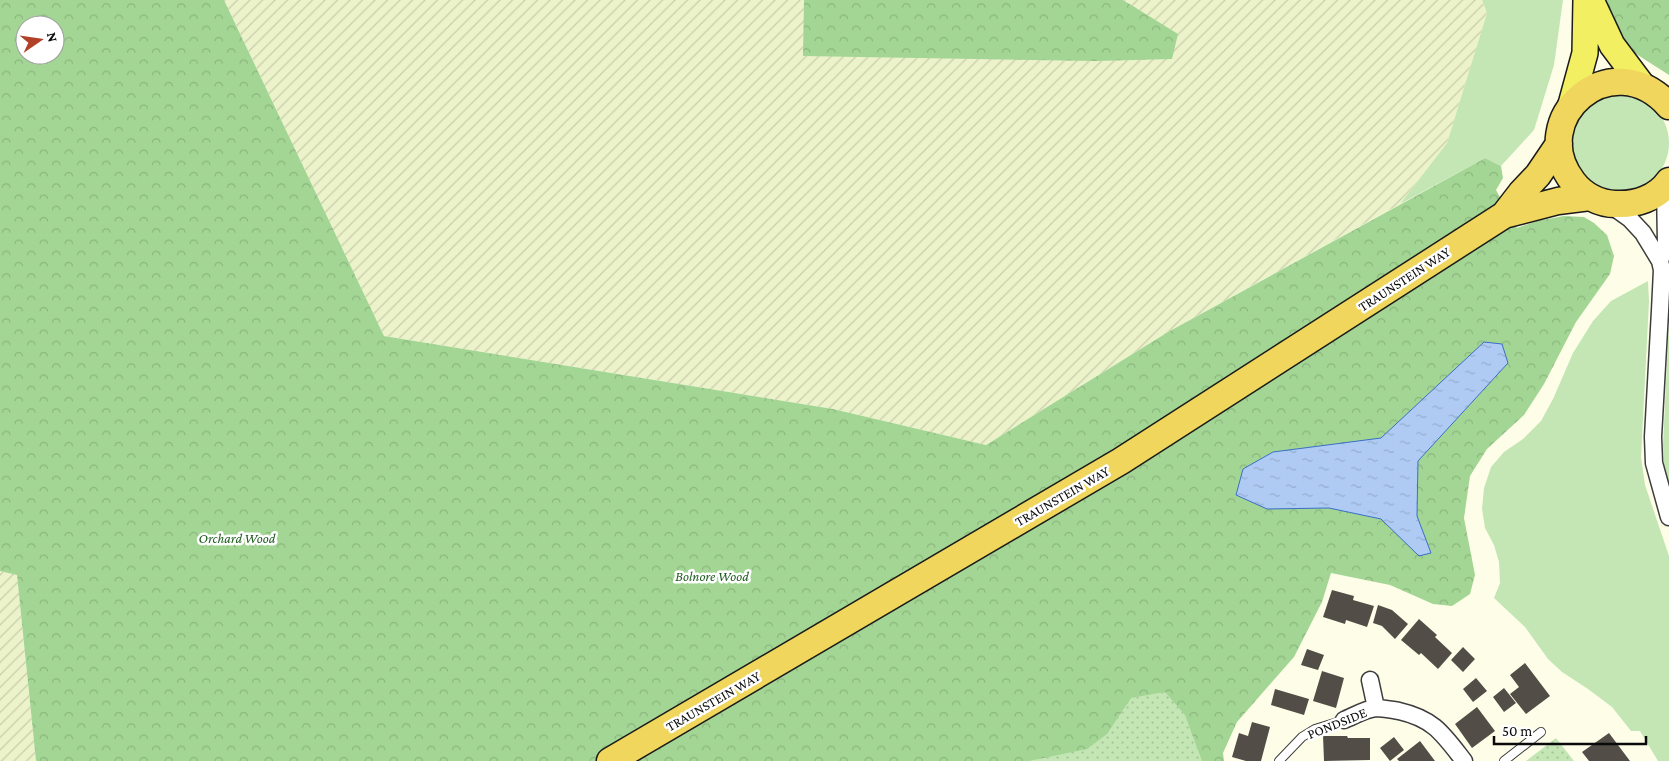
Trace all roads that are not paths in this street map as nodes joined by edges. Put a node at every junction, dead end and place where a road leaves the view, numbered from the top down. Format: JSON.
{"nodes":[{"id":1,"x":1586,"y":0,"type":"edge"},
{"id":2,"x":1591,"y":0,"type":"edge"},
{"id":3,"x":1660,"y":96,"type":"edge"},
{"id":4,"x":1570,"y":108,"type":"junction"},
{"id":5,"x":1558,"y":144,"type":"junction"},
{"id":6,"x":1667,"y":184,"type":"edge"},
{"id":7,"x":1599,"y":201,"type":"junction"},
{"id":8,"x":1504,"y":215,"type":"junction"},
{"id":9,"x":1660,"y":261,"type":"junction"},
{"id":10,"x":1669,"y":517,"type":"edge"},
{"id":11,"x":1370,"y":680,"type":"dead end"},
{"id":12,"x":1376,"y":708,"type":"junction"},
{"id":13,"x":1344,"y":720,"type":"joint"},
{"id":14,"x":1541,"y":732,"type":"dead end"},
{"id":15,"x":610,"y":761,"type":"edge"},
{"id":16,"x":1279,"y":761,"type":"edge"},
{"id":17,"x":1464,"y":761,"type":"edge"},
{"id":18,"x":1504,"y":761,"type":"edge"}],
"edges":[{"from":1,"to":4,"type":"main road"},
{"from":2,"to":3,"type":"main road"},
{"from":3,"to":4,"type":"highway"},
{"from":4,"to":5,"type":"highway"},
{"from":5,"to":7,"type":"highway"},
{"from":5,"to":8,"type":"highway","name":"TRAUNSTEIN WAY"},
{"from":6,"to":7,"type":"highway","name":"TRAUNSTEIN WAY"},
{"from":6,"to":9,"type":"street"},
{"from":7,"to":8,"type":"highway","name":"TRAUNSTEIN WAY"},
{"from":7,"to":9,"type":"street"},
{"from":8,"to":15,"type":"highway","name":"TRAUNSTEIN WAY"},
{"from":9,"to":10,"type":"street"},
{"from":11,"to":12,"type":"street","name":"PONDSIDE"},
{"from":12,"to":13,"type":"street","name":"PONDSIDE"},
{"from":12,"to":17,"type":"street","name":"PONDSIDE"},
{"from":13,"to":16,"type":"lane","name":"PONDSIDE"},
{"from":14,"to":18,"type":"lane"}]}
